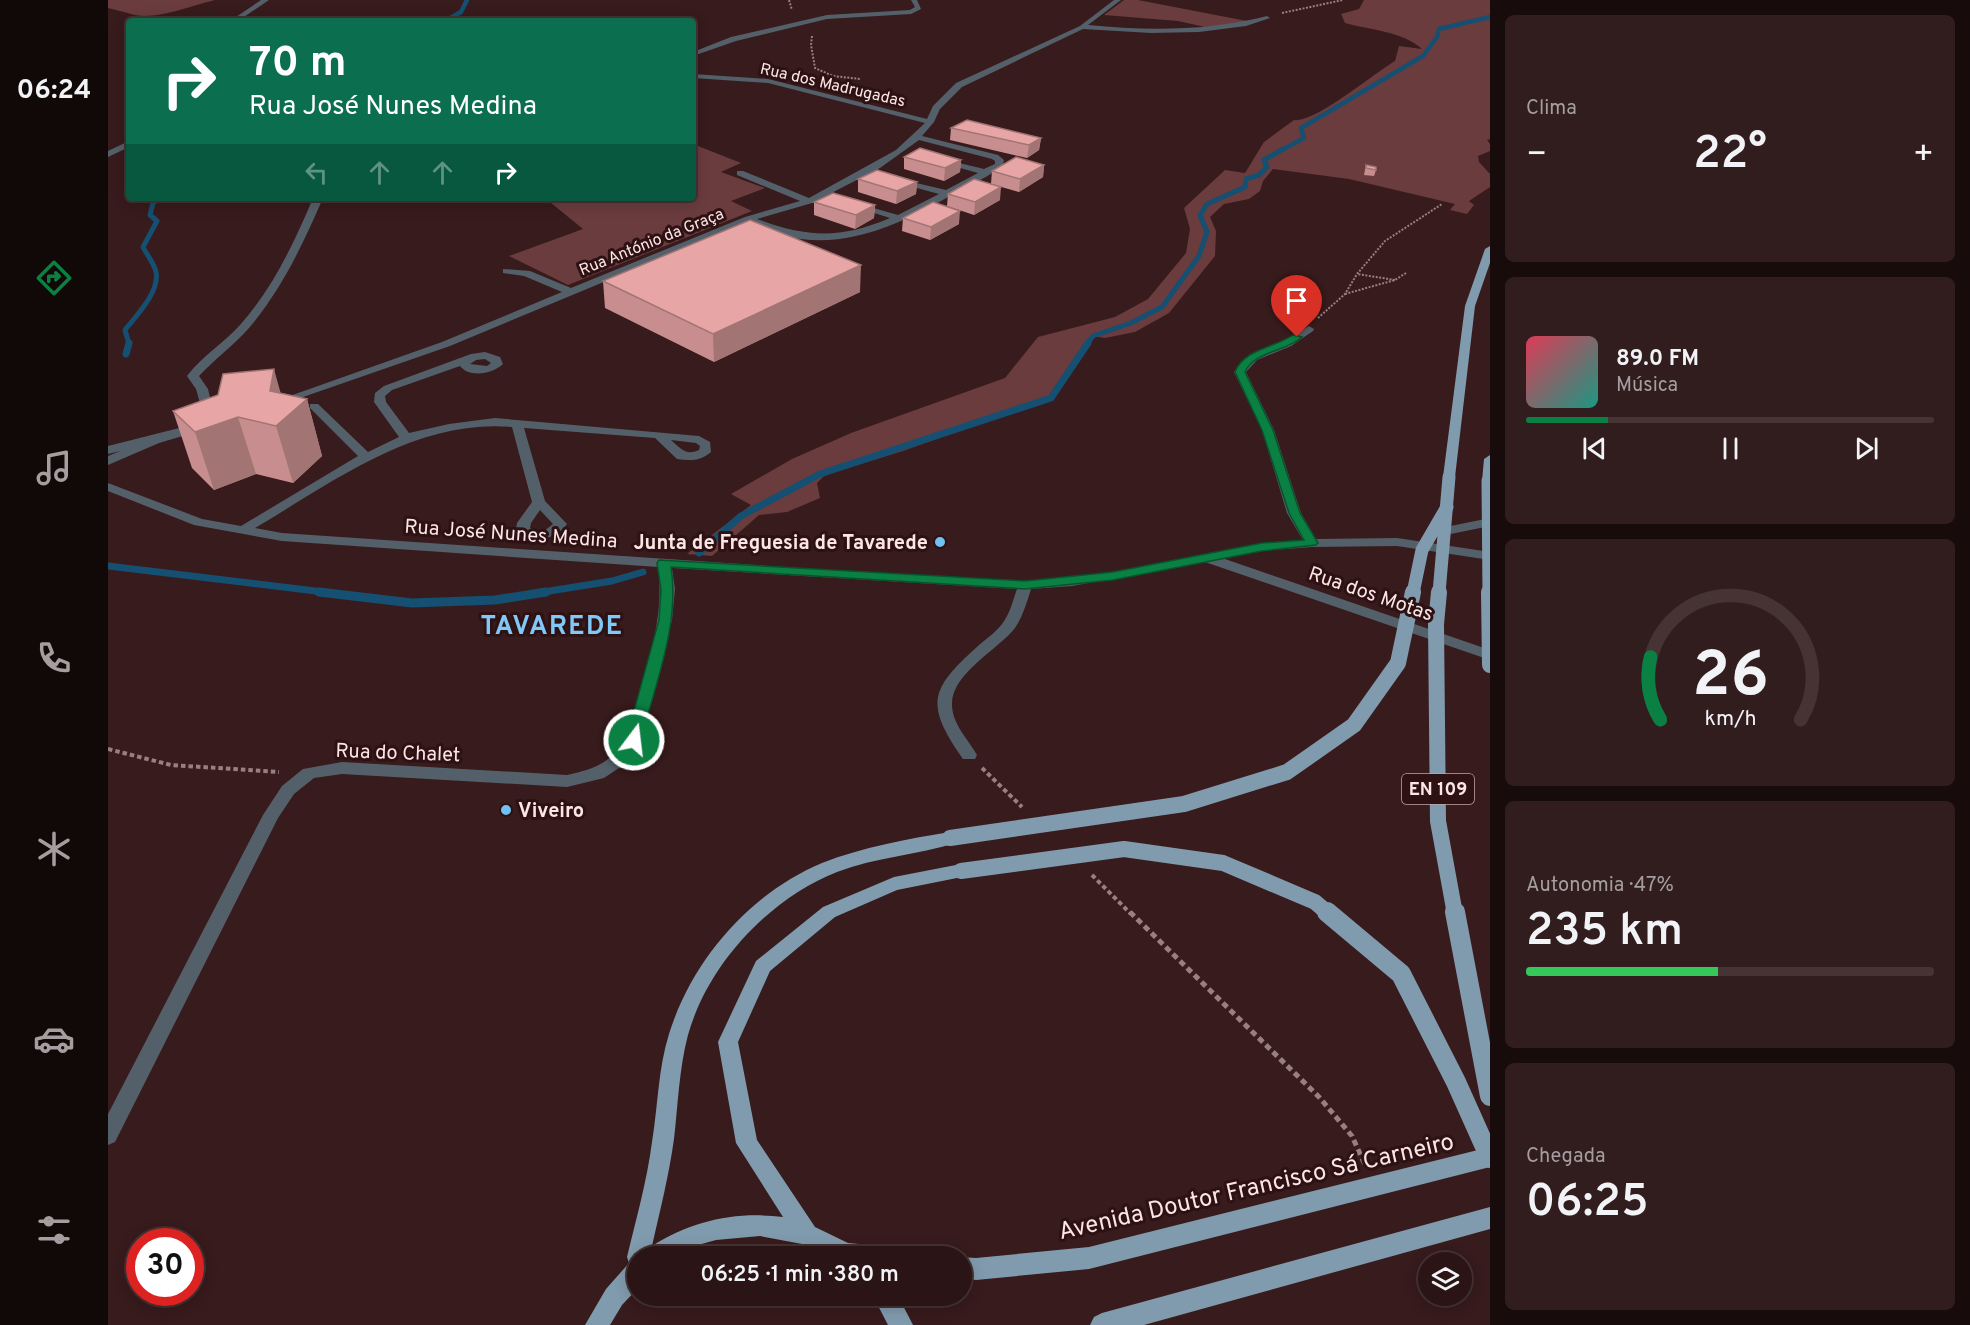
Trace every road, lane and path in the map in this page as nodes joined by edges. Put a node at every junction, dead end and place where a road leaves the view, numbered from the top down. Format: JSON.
{"nodes":[{"id":1,"x":266,"y":0,"type":"edge"},
{"id":2,"x":914,"y":0,"type":"edge"},
{"id":3,"x":1118,"y":0,"type":"edge"},
{"id":4,"x":1343,"y":0,"type":"edge"},
{"id":5,"x":828,"y":5,"type":"dead end"},
{"id":6,"x":827,"y":17,"type":"junction"},
{"id":7,"x":238,"y":18,"type":"edge"},
{"id":8,"x":1267,"y":18,"type":"joint"},
{"id":9,"x":811,"y":21,"type":"junction"},
{"id":10,"x":1082,"y":27,"type":"junction"},
{"id":11,"x":696,"y":53,"type":"edge"},
{"id":12,"x":696,"y":76,"type":"edge"},
{"id":13,"x":860,"y":79,"type":"dead end"},
{"id":14,"x":930,"y":122,"type":"junction"},
{"id":15,"x":917,"y":137,"type":"junction"},
{"id":16,"x":126,"y":145,"type":"edge"},
{"id":17,"x":949,"y":145,"type":"junction"},
{"id":18,"x":108,"y":154,"type":"edge"},
{"id":19,"x":984,"y":172,"type":"junction"},
{"id":20,"x":740,"y":173,"type":"dead end"},
{"id":21,"x":893,"y":179,"type":"edge"},
{"id":22,"x":945,"y":193,"type":"junction"},
{"id":23,"x":317,"y":201,"type":"edge"},
{"id":24,"x":808,"y":201,"type":"junction"},
{"id":25,"x":847,"y":201,"type":"edge"},
{"id":26,"x":1442,"y":204,"type":"dead end"},
{"id":27,"x":898,"y":218,"type":"junction"},
{"id":28,"x":748,"y":219,"type":"junction"},
{"id":29,"x":1490,"y":249,"type":"edge"},
{"id":30,"x":507,"y":271,"type":"dead end"},
{"id":31,"x":1406,"y":273,"type":"dead end"},
{"id":32,"x":1357,"y":274,"type":"junction"},
{"id":33,"x":1395,"y":280,"type":"junction"},
{"id":34,"x":571,"y":292,"type":"junction"},
{"id":35,"x":1345,"y":294,"type":"junction"},
{"id":36,"x":1309,"y":329,"type":"joint"},
{"id":37,"x":468,"y":359,"type":"dead end"},
{"id":38,"x":314,"y":406,"type":"dead end"},
{"id":39,"x":264,"y":407,"type":"edge"},
{"id":40,"x":516,"y":423,"type":"junction"},
{"id":41,"x":658,"y":435,"type":"dead end"},
{"id":42,"x":407,"y":438,"type":"junction"},
{"id":43,"x":154,"y":440,"type":"junction"},
{"id":44,"x":108,"y":450,"type":"edge"},
{"id":45,"x":367,"y":458,"type":"junction"},
{"id":46,"x":1490,"y":459,"type":"edge"},
{"id":47,"x":108,"y":461,"type":"edge"},
{"id":48,"x":108,"y":487,"type":"edge"},
{"id":49,"x":539,"y":502,"type":"dead end"},
{"id":50,"x":1447,"y":507,"type":"junction"},
{"id":51,"x":1490,"y":522,"type":"edge"},
{"id":52,"x":243,"y":530,"type":"junction"},
{"id":53,"x":1397,"y":542,"type":"junction"},
{"id":54,"x":1311,"y":543,"type":"junction"},
{"id":55,"x":1490,"y":556,"type":"edge"},
{"id":56,"x":1205,"y":557,"type":"junction"},
{"id":57,"x":664,"y":563,"type":"junction"},
{"id":58,"x":1025,"y":585,"type":"junction"},
{"id":59,"x":1490,"y":655,"type":"edge"},
{"id":60,"x":1490,"y":665,"type":"edge"},
{"id":61,"x":108,"y":749,"type":"edge"},
{"id":62,"x":969,"y":755,"type":"joint"},
{"id":63,"x":309,"y":773,"type":"junction"},
{"id":64,"x":1029,"y":813,"type":"dead end"},
{"id":65,"x":1088,"y":872,"type":"dead end"},
{"id":66,"x":1490,"y":1096,"type":"edge"},
{"id":67,"x":108,"y":1135,"type":"edge"},
{"id":68,"x":1490,"y":1158,"type":"edge"},
{"id":69,"x":1375,"y":1186,"type":"junction"},
{"id":70,"x":1490,"y":1218,"type":"edge"},
{"id":71,"x":806,"y":1233,"type":"junction"},
{"id":72,"x":641,"y":1246,"type":"edge"},
{"id":73,"x":670,"y":1246,"type":"edge"},
{"id":74,"x":830,"y":1246,"type":"edge"},
{"id":75,"x":972,"y":1268,"type":"edge"},
{"id":76,"x":627,"y":1279,"type":"edge"},
{"id":77,"x":891,"y":1306,"type":"edge"},
{"id":78,"x":597,"y":1325,"type":"edge"},
{"id":79,"x":901,"y":1325,"type":"edge"},
{"id":80,"x":1102,"y":1325,"type":"edge"}],
"edges":[{"from":1,"to":7,"type":"street"},
{"from":2,"to":6,"type":"street","name":"Rua dos Madrugadas"},
{"from":3,"to":10,"type":"street","name":"Rua António da Graça"},
{"from":4,"to":8,"type":"path"},
{"from":5,"to":6,"type":"street"},
{"from":6,"to":9,"type":"street","name":"Rua dos Madrugadas"},
{"from":8,"to":10,"type":"street"},
{"from":9,"to":11,"type":"street","name":"Rua dos Madrugadas"},
{"from":9,"to":13,"type":"path"},
{"from":10,"to":14,"type":"street","name":"Rua António da Graça"},
{"from":12,"to":14,"type":"street","name":"Rua dos Madrugadas"},
{"from":14,"to":15,"type":"street","name":"Rua António da Graça"},
{"from":15,"to":17,"type":"street"},
{"from":15,"to":24,"type":"street","name":"Rua António da Graça"},
{"from":16,"to":18,"type":"street"},
{"from":17,"to":19,"type":"street"},
{"from":17,"to":19,"type":"street"},
{"from":19,"to":22,"type":"street"},
{"from":20,"to":24,"type":"street"},
{"from":21,"to":22,"type":"street"},
{"from":22,"to":27,"type":"street"},
{"from":23,"to":43,"type":"street"},
{"from":24,"to":28,"type":"street","name":"Rua António da Graça"},
{"from":25,"to":27,"type":"street"},
{"from":26,"to":32,"type":"path"},
{"from":27,"to":28,"type":"street"},
{"from":28,"to":34,"type":"street","name":"Rua António da Graça"},
{"from":29,"to":50,"type":"main road","number":"EN 109","bridge":true},
{"from":30,"to":34,"type":"street"},
{"from":31,"to":33,"type":"path"},
{"from":32,"to":33,"type":"path"},
{"from":32,"to":35,"type":"path"},
{"from":33,"to":35,"type":"path"},
{"from":34,"to":39,"type":"street","name":"Rua António da Graça"},
{"from":35,"to":36,"type":"path"},
{"from":36,"to":54,"type":"street"},
{"from":37,"to":42,"type":"street"},
{"from":38,"to":45,"type":"street"},
{"from":40,"to":41,"type":"street"},
{"from":40,"to":42,"type":"street"},
{"from":40,"to":49,"type":"street"},
{"from":42,"to":45,"type":"street"},
{"from":43,"to":44,"type":"street"},
{"from":43,"to":47,"type":"street"},
{"from":45,"to":52,"type":"street"},
{"from":46,"to":60,"type":"main road","bridge":true},
{"from":48,"to":52,"type":"street","name":"Rua José Nunes Medina"},
{"from":50,"to":66,"type":"main road","number":"EN 109","bridge":true},
{"from":50,"to":72,"type":"main road","bridge":true},
{"from":51,"to":53,"type":"street"},
{"from":52,"to":57,"type":"street","name":"Rua José Nunes Medina"},
{"from":53,"to":54,"type":"street","name":"Rua José Nunes Medina"},
{"from":53,"to":55,"type":"street","name":"Rua José Nunes Medina"},
{"from":54,"to":56,"type":"street","name":"Rua José Nunes Medina"},
{"from":56,"to":58,"type":"street","name":"Rua José Nunes Medina"},
{"from":56,"to":59,"type":"street","name":"Rua dos Motas"},
{"from":57,"to":58,"type":"street","name":"Rua José Nunes Medina"},
{"from":57,"to":63,"type":"street","name":"Rua do Chalet"},
{"from":58,"to":62,"type":"street"},
{"from":61,"to":63,"type":"path"},
{"from":62,"to":64,"type":"path"},
{"from":63,"to":67,"type":"street","name":"Rua do Chalet"},
{"from":65,"to":69,"type":"path"},
{"from":68,"to":69,"type":"main road","name":"Avenida Doutor Francisco Sá Carneiro"},
{"from":68,"to":71,"type":"main road","bridge":true},
{"from":69,"to":75,"type":"main road","name":"Avenida Doutor Francisco Sá Carneiro"},
{"from":70,"to":80,"type":"main road"},
{"from":71,"to":73,"type":"main road"},
{"from":71,"to":74,"type":"main road"},
{"from":76,"to":78,"type":"main road"},
{"from":77,"to":79,"type":"main road"}]}
